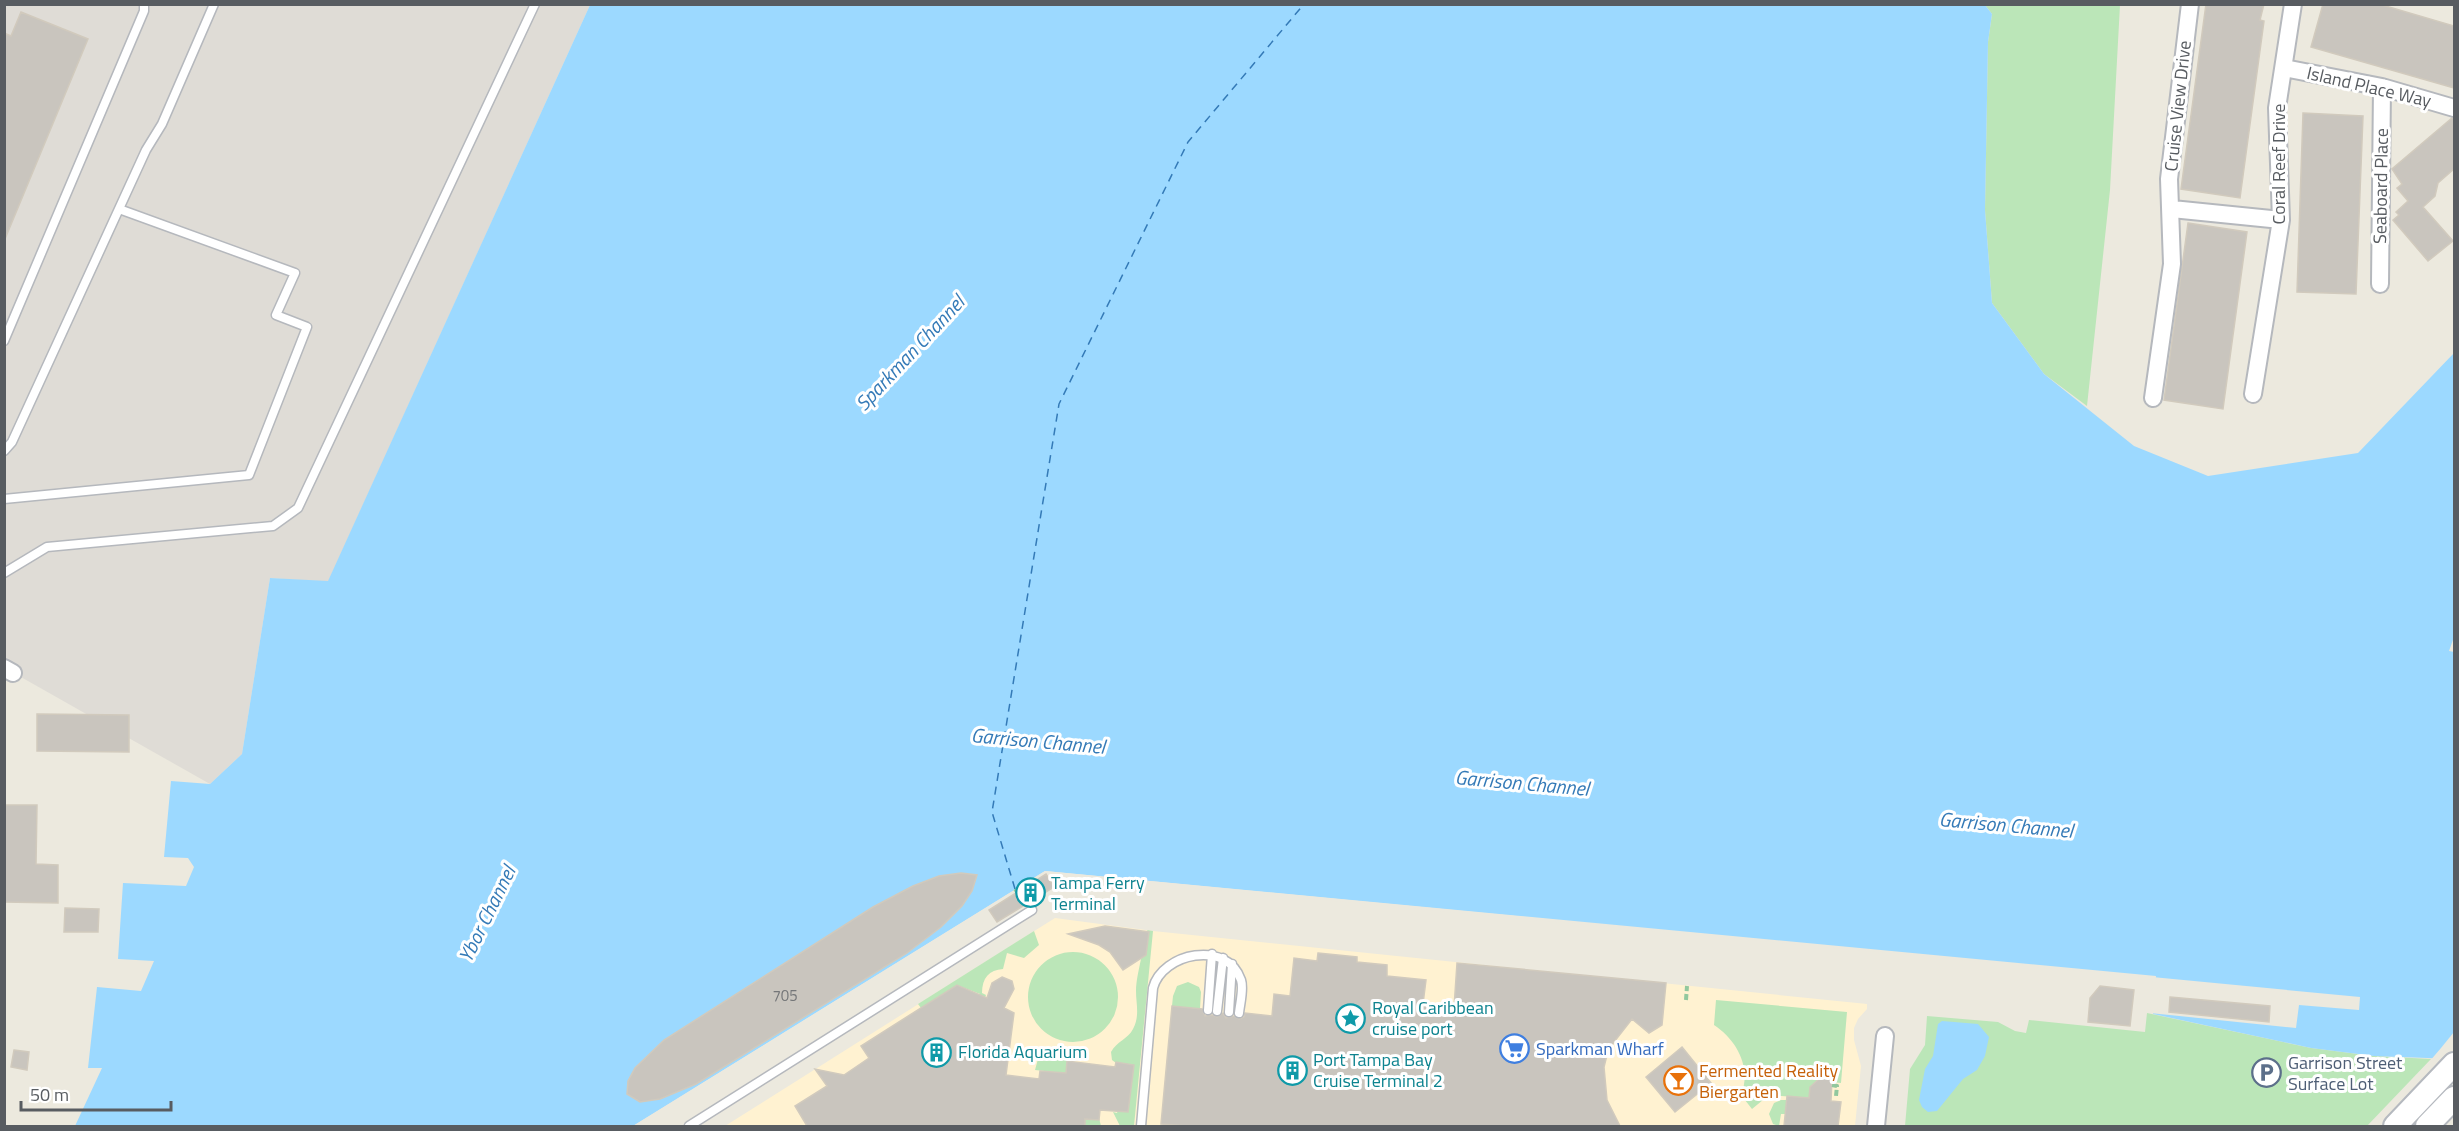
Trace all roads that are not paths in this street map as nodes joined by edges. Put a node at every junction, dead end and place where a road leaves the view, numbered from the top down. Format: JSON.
{"nodes":[{"id":1,"x":144,"y":4,"type":"edge"},
{"id":2,"x":214,"y":4,"type":"edge"},
{"id":3,"x":535,"y":4,"type":"edge"},
{"id":4,"x":2190,"y":4,"type":"edge"},
{"id":5,"x":2293,"y":4,"type":"edge"},
{"id":6,"x":2284,"y":68,"type":"junction"},
{"id":7,"x":2382,"y":87,"type":"junction"},
{"id":8,"x":2454,"y":108,"type":"edge"},
{"id":9,"x":2172,"y":208,"type":"junction"},
{"id":10,"x":119,"y":209,"type":"junction"},
{"id":11,"x":2281,"y":220,"type":"junction"},
{"id":12,"x":2380,"y":284,"type":"dead end"},
{"id":13,"x":4,"y":340,"type":"edge"},
{"id":14,"x":2253,"y":394,"type":"dead end"},
{"id":15,"x":2153,"y":398,"type":"dead end"},
{"id":16,"x":4,"y":451,"type":"edge"},
{"id":17,"x":4,"y":499,"type":"edge"},
{"id":18,"x":4,"y":573,"type":"edge"},
{"id":19,"x":1032,"y":910,"type":"dead end"},
{"id":20,"x":1212,"y":954,"type":"junction"},
{"id":21,"x":1223,"y":958,"type":"junction"},
{"id":22,"x":1232,"y":964,"type":"junction"},
{"id":23,"x":1229,"y":1012,"type":"dead end"},
{"id":24,"x":1239,"y":1013,"type":"dead end"},
{"id":25,"x":1885,"y":1036,"type":"dead end"},
{"id":26,"x":2454,"y":1064,"type":"edge"},
{"id":27,"x":2454,"y":1098,"type":"edge"},
{"id":28,"x":689,"y":1126,"type":"edge"},
{"id":29,"x":1141,"y":1126,"type":"edge"},
{"id":30,"x":1876,"y":1126,"type":"edge"},
{"id":31,"x":2395,"y":1126,"type":"edge"},
{"id":32,"x":2427,"y":1126,"type":"edge"}],
"edges":[{"from":1,"to":13,"type":"lane"},
{"from":2,"to":10,"type":"lane"},
{"from":3,"to":18,"type":"lane"},
{"from":4,"to":9,"type":"street","name":"Cruise View Drive"},
{"from":5,"to":6,"type":"street","name":"Coral Reef Drive"},
{"from":6,"to":7,"type":"street","name":"Island Place Way"},
{"from":6,"to":11,"type":"street","name":"Coral Reef Drive"},
{"from":7,"to":8,"type":"street","name":"Island Place Way"},
{"from":7,"to":12,"type":"street","name":"Seaboard Place"},
{"from":9,"to":11,"type":"street"},
{"from":9,"to":15,"type":"street","name":"Cruise View Drive"},
{"from":10,"to":16,"type":"lane"},
{"from":10,"to":17,"type":"lane"},
{"from":11,"to":14,"type":"street","name":"Coral Reef Drive"},
{"from":19,"to":28,"type":"lane"},
{"from":20,"to":21,"type":"lane"},
{"from":20,"to":21,"type":"lane"},
{"from":20,"to":29,"type":"lane"},
{"from":21,"to":22,"type":"lane"},
{"from":22,"to":23,"type":"lane"},
{"from":22,"to":24,"type":"lane"},
{"from":25,"to":30,"type":"street"},
{"from":26,"to":31,"type":"street"},
{"from":27,"to":32,"type":"street"}]}
